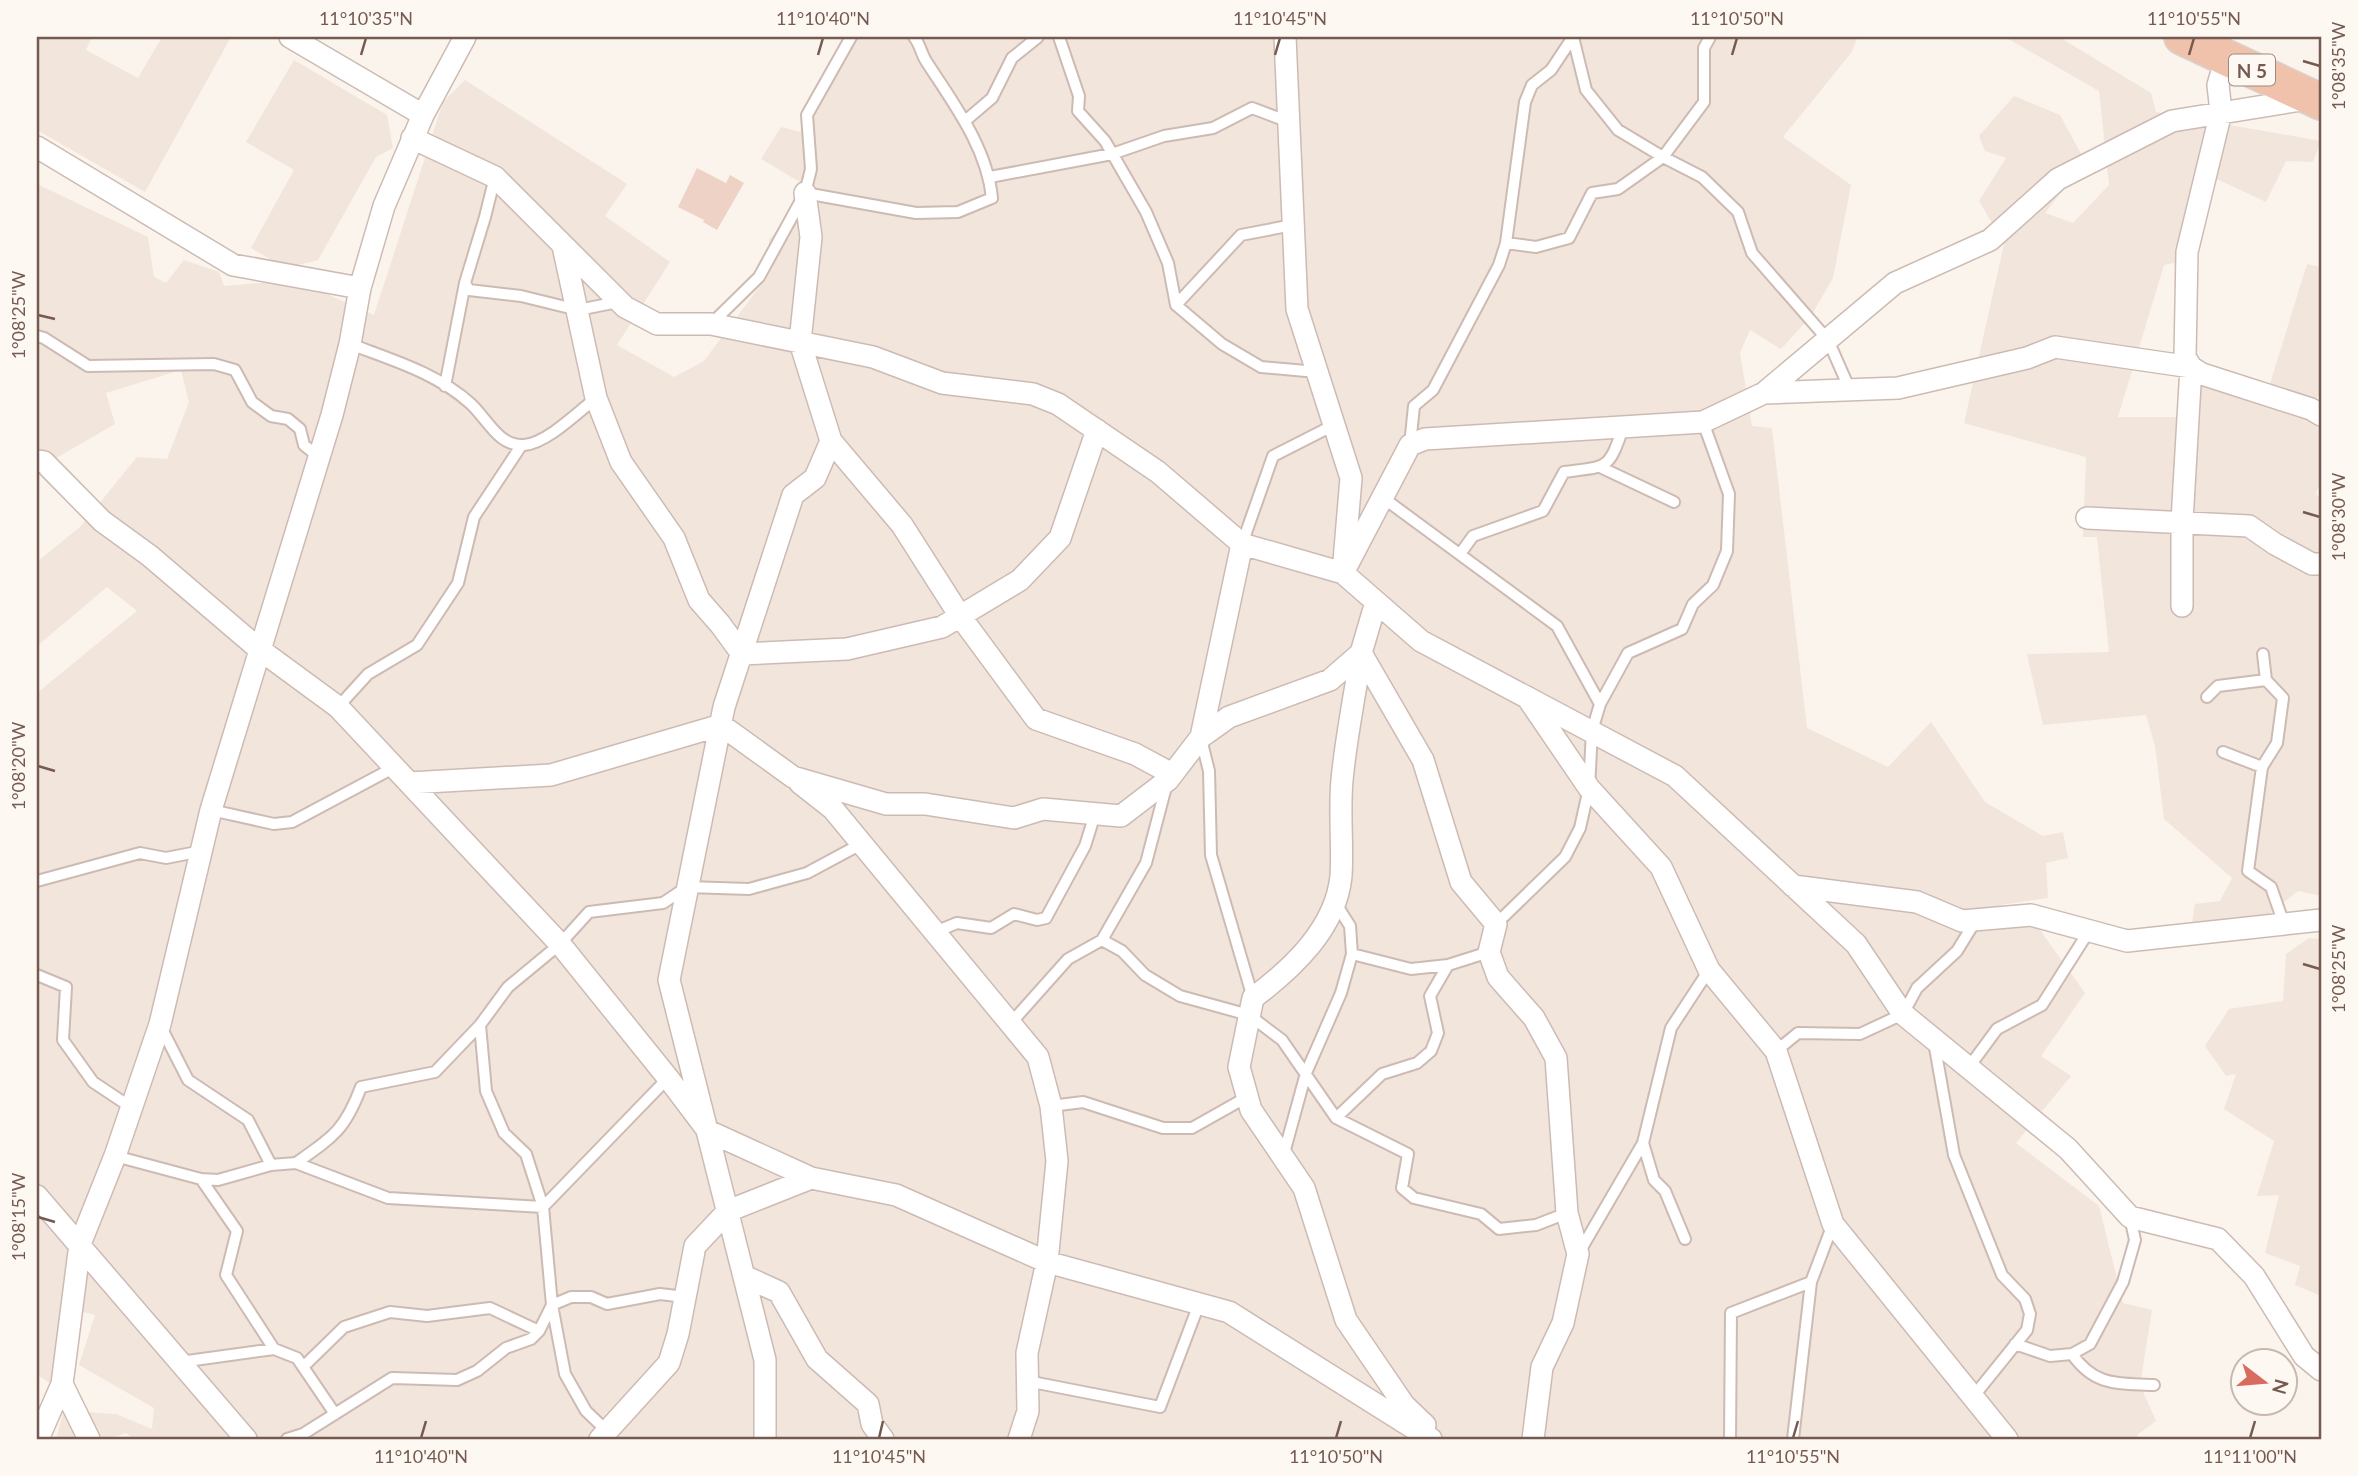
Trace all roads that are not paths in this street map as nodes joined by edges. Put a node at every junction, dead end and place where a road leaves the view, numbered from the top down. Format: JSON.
{"nodes":[{"id":1,"x":290,"y":37,"type":"edge"},
{"id":2,"x":465,"y":37,"type":"edge"},
{"id":3,"x":851,"y":37,"type":"edge"},
{"id":4,"x":914,"y":37,"type":"edge"},
{"id":5,"x":1038,"y":37,"type":"edge"},
{"id":6,"x":1059,"y":37,"type":"edge"},
{"id":7,"x":1284,"y":37,"type":"edge"},
{"id":8,"x":1573,"y":37,"type":"edge"},
{"id":9,"x":1695,"y":37,"type":"edge"},
{"id":10,"x":1710,"y":37,"type":"edge"},
{"id":11,"x":2182,"y":37,"type":"edge"},
{"id":12,"x":1704,"y":48,"type":"junction"},
{"id":13,"x":2226,"y":58,"type":"junction"},
{"id":14,"x":2318,"y":97,"type":"edge"},
{"id":15,"x":2221,"y":112,"type":"junction"},
{"id":16,"x":423,"y":115,"type":"junction"},
{"id":17,"x":965,"y":121,"type":"junction"},
{"id":18,"x":1290,"y":122,"type":"junction"},
{"id":19,"x":412,"y":138,"type":"junction"},
{"id":20,"x":37,"y":147,"type":"edge"},
{"id":21,"x":1112,"y":154,"type":"junction"},
{"id":22,"x":1663,"y":157,"type":"junction"},
{"id":23,"x":495,"y":177,"type":"junction"},
{"id":24,"x":990,"y":177,"type":"junction"},
{"id":25,"x":805,"y":193,"type":"junction"},
{"id":26,"x":1293,"y":225,"type":"junction"},
{"id":27,"x":1506,"y":243,"type":"junction"},
{"id":28,"x":563,"y":245,"type":"junction"},
{"id":29,"x":464,"y":283,"type":"junction"},
{"id":30,"x":360,"y":288,"type":"junction"},
{"id":31,"x":619,"y":301,"type":"junction"},
{"id":32,"x":1175,"y":305,"type":"junction"},
{"id":33,"x":578,"y":310,"type":"junction"},
{"id":34,"x":711,"y":324,"type":"junction"},
{"id":35,"x":37,"y":336,"type":"edge"},
{"id":36,"x":1828,"y":340,"type":"junction"},
{"id":37,"x":800,"y":342,"type":"junction"},
{"id":38,"x":350,"y":344,"type":"junction"},
{"id":39,"x":2191,"y":367,"type":"junction"},
{"id":40,"x":1317,"y":372,"type":"junction"},
{"id":41,"x":445,"y":386,"type":"junction"},
{"id":42,"x":1850,"y":390,"type":"junction"},
{"id":43,"x":1764,"y":393,"type":"junction"},
{"id":44,"x":596,"y":398,"type":"junction"},
{"id":45,"x":2321,"y":415,"type":"edge"},
{"id":46,"x":1703,"y":422,"type":"junction"},
{"id":47,"x":1334,"y":425,"type":"junction"},
{"id":48,"x":1623,"y":428,"type":"junction"},
{"id":49,"x":1097,"y":430,"type":"junction"},
{"id":50,"x":831,"y":441,"type":"junction"},
{"id":51,"x":1410,"y":445,"type":"junction"},
{"id":52,"x":521,"y":446,"type":"junction"},
{"id":53,"x":319,"y":457,"type":"junction"},
{"id":54,"x":37,"y":461,"type":"edge"},
{"id":55,"x":1600,"y":467,"type":"junction"},
{"id":56,"x":1382,"y":497,"type":"junction"},
{"id":57,"x":1674,"y":502,"type":"dead end"},
{"id":58,"x":2087,"y":518,"type":"dead end"},
{"id":59,"x":2182,"y":522,"type":"junction"},
{"id":60,"x":1242,"y":544,"type":"junction"},
{"id":61,"x":1460,"y":554,"type":"junction"},
{"id":62,"x":2321,"y":564,"type":"edge"},
{"id":63,"x":1343,"y":573,"type":"junction"},
{"id":64,"x":1376,"y":602,"type":"junction"},
{"id":65,"x":2182,"y":606,"type":"dead end"},
{"id":66,"x":960,"y":616,"type":"junction"},
{"id":67,"x":259,"y":649,"type":"junction"},
{"id":68,"x":1361,"y":653,"type":"junction"},
{"id":69,"x":742,"y":654,"type":"junction"},
{"id":70,"x":2263,"y":654,"type":"dead end"},
{"id":71,"x":2266,"y":680,"type":"junction"},
{"id":72,"x":1525,"y":696,"type":"junction"},
{"id":73,"x":2207,"y":696,"type":"dead end"},
{"id":74,"x":1600,"y":704,"type":"junction"},
{"id":75,"x":338,"y":707,"type":"junction"},
{"id":76,"x":721,"y":725,"type":"junction"},
{"id":77,"x":1592,"y":730,"type":"junction"},
{"id":78,"x":1201,"y":737,"type":"junction"},
{"id":79,"x":2223,"y":752,"type":"dead end"},
{"id":80,"x":2262,"y":767,"type":"junction"},
{"id":81,"x":402,"y":775,"type":"junction"},
{"id":82,"x":793,"y":777,"type":"junction"},
{"id":83,"x":1170,"y":777,"type":"junction"},
{"id":84,"x":1589,"y":788,"type":"junction"},
{"id":85,"x":211,"y":810,"type":"junction"},
{"id":86,"x":1095,"y":814,"type":"junction"},
{"id":87,"x":861,"y":844,"type":"junction"},
{"id":88,"x":202,"y":851,"type":"junction"},
{"id":89,"x":37,"y":881,"type":"edge"},
{"id":90,"x":1793,"y":886,"type":"junction"},
{"id":91,"x":687,"y":887,"type":"junction"},
{"id":92,"x":1336,"y":904,"type":"junction"},
{"id":93,"x":1976,"y":920,"type":"junction"},
{"id":94,"x":2321,"y":920,"type":"edge"},
{"id":95,"x":1496,"y":924,"type":"junction"},
{"id":96,"x":2284,"y":924,"type":"junction"},
{"id":97,"x":2089,"y":931,"type":"junction"},
{"id":98,"x":935,"y":932,"type":"junction"},
{"id":99,"x":1102,"y":940,"type":"junction"},
{"id":100,"x":561,"y":944,"type":"junction"},
{"id":101,"x":1489,"y":952,"type":"junction"},
{"id":102,"x":1352,"y":954,"type":"junction"},
{"id":103,"x":1448,"y":965,"type":"junction"},
{"id":104,"x":1709,"y":970,"type":"junction"},
{"id":105,"x":37,"y":975,"type":"edge"},
{"id":106,"x":1251,"y":1006,"type":"junction"},
{"id":107,"x":1903,"y":1014,"type":"junction"},
{"id":108,"x":1011,"y":1023,"type":"junction"},
{"id":109,"x":160,"y":1024,"type":"junction"},
{"id":110,"x":480,"y":1026,"type":"junction"},
{"id":111,"x":1934,"y":1039,"type":"junction"},
{"id":112,"x":1776,"y":1051,"type":"junction"},
{"id":113,"x":1969,"y":1067,"type":"junction"},
{"id":114,"x":1306,"y":1073,"type":"junction"},
{"id":115,"x":668,"y":1078,"type":"junction"},
{"id":116,"x":1247,"y":1097,"type":"junction"},
{"id":117,"x":1051,"y":1106,"type":"junction"},
{"id":118,"x":132,"y":1108,"type":"junction"},
{"id":119,"x":1336,"y":1118,"type":"junction"},
{"id":120,"x":708,"y":1131,"type":"junction"},
{"id":121,"x":1643,"y":1143,"type":"junction"},
{"id":122,"x":115,"y":1156,"type":"junction"},
{"id":123,"x":1283,"y":1157,"type":"junction"},
{"id":124,"x":296,"y":1163,"type":"junction"},
{"id":125,"x":271,"y":1165,"type":"junction"},
{"id":126,"x":811,"y":1178,"type":"junction"},
{"id":127,"x":201,"y":1179,"type":"junction"},
{"id":128,"x":37,"y":1196,"type":"edge"},
{"id":129,"x":543,"y":1207,"type":"junction"},
{"id":130,"x":728,"y":1211,"type":"junction"},
{"id":131,"x":1567,"y":1213,"type":"junction"},
{"id":132,"x":2130,"y":1217,"type":"junction"},
{"id":133,"x":1833,"y":1224,"type":"junction"},
{"id":134,"x":1685,"y":1239,"type":"dead end"},
{"id":135,"x":80,"y":1244,"type":"junction"},
{"id":136,"x":1578,"y":1254,"type":"junction"},
{"id":137,"x":1048,"y":1262,"type":"junction"},
{"id":138,"x":744,"y":1276,"type":"junction"},
{"id":139,"x":1811,"y":1282,"type":"junction"},
{"id":140,"x":685,"y":1297,"type":"junction"},
{"id":141,"x":1199,"y":1304,"type":"junction"},
{"id":142,"x":552,"y":1305,"type":"junction"},
{"id":143,"x":539,"y":1331,"type":"junction"},
{"id":144,"x":2015,"y":1344,"type":"junction"},
{"id":145,"x":274,"y":1349,"type":"junction"},
{"id":146,"x":2073,"y":1354,"type":"junction"},
{"id":147,"x":180,"y":1362,"type":"junction"},
{"id":148,"x":303,"y":1367,"type":"junction"},
{"id":149,"x":2321,"y":1370,"type":"edge"},
{"id":150,"x":1027,"y":1381,"type":"junction"},
{"id":151,"x":62,"y":1384,"type":"junction"},
{"id":152,"x":2154,"y":1385,"type":"dead end"},
{"id":153,"x":1973,"y":1397,"type":"junction"},
{"id":154,"x":335,"y":1414,"type":"junction"},
{"id":155,"x":604,"y":1436,"type":"edge"},
{"id":156,"x":38,"y":1439,"type":"edge"},
{"id":157,"x":89,"y":1439,"type":"edge"},
{"id":158,"x":246,"y":1439,"type":"edge"},
{"id":159,"x":287,"y":1439,"type":"edge"},
{"id":160,"x":765,"y":1439,"type":"edge"},
{"id":161,"x":883,"y":1439,"type":"edge"},
{"id":162,"x":1019,"y":1439,"type":"edge"},
{"id":163,"x":1431,"y":1439,"type":"edge"},
{"id":164,"x":1439,"y":1439,"type":"edge"},
{"id":165,"x":1533,"y":1439,"type":"edge"},
{"id":166,"x":1730,"y":1439,"type":"edge"},
{"id":167,"x":1793,"y":1439,"type":"edge"},
{"id":168,"x":2007,"y":1439,"type":"edge"}],
"edges":[{"from":1,"to":16,"type":"street"},
{"from":2,"to":16,"type":"street"},
{"from":3,"to":25,"type":"lane"},
{"from":4,"to":17,"type":"lane"},
{"from":5,"to":17,"type":"lane"},
{"from":6,"to":21,"type":"lane"},
{"from":7,"to":18,"type":"street"},
{"from":8,"to":22,"type":"lane"},
{"from":8,"to":27,"type":"lane"},
{"from":9,"to":12,"type":"lane"},
{"from":10,"to":12,"type":"lane"},
{"from":11,"to":13,"type":"highway","number":"N 5"},
{"from":12,"to":22,"type":"lane"},
{"from":13,"to":14,"type":"highway","number":"N 5"},
{"from":13,"to":15,"type":"street"},
{"from":14,"to":15,"type":"street"},
{"from":15,"to":36,"type":"street"},
{"from":15,"to":39,"type":"street"},
{"from":16,"to":19,"type":"street"},
{"from":17,"to":24,"type":"lane"},
{"from":18,"to":21,"type":"lane"},
{"from":18,"to":26,"type":"street"},
{"from":19,"to":23,"type":"street"},
{"from":19,"to":30,"type":"street"},
{"from":20,"to":30,"type":"street"},
{"from":21,"to":24,"type":"lane"},
{"from":21,"to":32,"type":"lane"},
{"from":22,"to":27,"type":"lane"},
{"from":22,"to":36,"type":"lane"},
{"from":23,"to":28,"type":"street"},
{"from":23,"to":29,"type":"lane"},
{"from":24,"to":25,"type":"lane"},
{"from":25,"to":34,"type":"lane"},
{"from":25,"to":37,"type":"street"},
{"from":26,"to":32,"type":"lane"},
{"from":26,"to":40,"type":"street"},
{"from":27,"to":51,"type":"lane"},
{"from":28,"to":31,"type":"street"},
{"from":28,"to":33,"type":"street"},
{"from":29,"to":33,"type":"lane"},
{"from":29,"to":41,"type":"lane"},
{"from":30,"to":38,"type":"street"},
{"from":31,"to":33,"type":"lane"},
{"from":31,"to":34,"type":"street"},
{"from":32,"to":40,"type":"lane"},
{"from":33,"to":44,"type":"street"},
{"from":34,"to":37,"type":"street"},
{"from":35,"to":53,"type":"lane"},
{"from":36,"to":42,"type":"lane"},
{"from":36,"to":43,"type":"street"},
{"from":37,"to":49,"type":"street"},
{"from":37,"to":50,"type":"street"},
{"from":38,"to":41,"type":"lane"},
{"from":38,"to":53,"type":"street"},
{"from":39,"to":42,"type":"street"},
{"from":39,"to":45,"type":"street"},
{"from":39,"to":59,"type":"street"},
{"from":40,"to":47,"type":"street"},
{"from":41,"to":52,"type":"lane"},
{"from":42,"to":43,"type":"street"},
{"from":43,"to":46,"type":"street"},
{"from":44,"to":52,"type":"lane"},
{"from":44,"to":69,"type":"street"},
{"from":46,"to":48,"type":"street"},
{"from":46,"to":74,"type":"lane"},
{"from":47,"to":60,"type":"lane"},
{"from":47,"to":63,"type":"street"},
{"from":48,"to":51,"type":"street"},
{"from":48,"to":55,"type":"lane"},
{"from":49,"to":60,"type":"street"},
{"from":49,"to":66,"type":"street"},
{"from":50,"to":66,"type":"street"},
{"from":50,"to":69,"type":"street"},
{"from":51,"to":56,"type":"street"},
{"from":52,"to":75,"type":"lane"},
{"from":53,"to":67,"type":"street"},
{"from":54,"to":67,"type":"street"},
{"from":55,"to":57,"type":"lane"},
{"from":55,"to":61,"type":"lane"},
{"from":56,"to":61,"type":"lane"},
{"from":56,"to":63,"type":"street"},
{"from":58,"to":59,"type":"street"},
{"from":59,"to":62,"type":"street"},
{"from":59,"to":65,"type":"street"},
{"from":60,"to":63,"type":"street"},
{"from":60,"to":78,"type":"street"},
{"from":61,"to":74,"type":"lane"},
{"from":63,"to":64,"type":"street"},
{"from":64,"to":68,"type":"street"},
{"from":64,"to":72,"type":"street"},
{"from":66,"to":69,"type":"street"},
{"from":66,"to":83,"type":"street"},
{"from":67,"to":75,"type":"street"},
{"from":67,"to":85,"type":"street"},
{"from":68,"to":78,"type":"street"},
{"from":68,"to":92,"type":"street"},
{"from":68,"to":95,"type":"street"},
{"from":69,"to":76,"type":"street"},
{"from":70,"to":71,"type":"lane"},
{"from":71,"to":73,"type":"lane"},
{"from":71,"to":80,"type":"lane"},
{"from":72,"to":77,"type":"street"},
{"from":72,"to":84,"type":"street"},
{"from":74,"to":77,"type":"lane"},
{"from":75,"to":81,"type":"street"},
{"from":76,"to":81,"type":"street"},
{"from":76,"to":82,"type":"street"},
{"from":76,"to":91,"type":"street"},
{"from":77,"to":84,"type":"lane"},
{"from":77,"to":90,"type":"street"},
{"from":78,"to":83,"type":"street"},
{"from":78,"to":106,"type":"lane"},
{"from":79,"to":80,"type":"lane"},
{"from":80,"to":96,"type":"lane"},
{"from":81,"to":85,"type":"lane"},
{"from":81,"to":100,"type":"street"},
{"from":82,"to":86,"type":"street"},
{"from":82,"to":87,"type":"street"},
{"from":83,"to":86,"type":"street"},
{"from":83,"to":99,"type":"lane"},
{"from":84,"to":95,"type":"lane"},
{"from":84,"to":104,"type":"street"},
{"from":85,"to":88,"type":"street"},
{"from":86,"to":98,"type":"lane"},
{"from":87,"to":91,"type":"lane"},
{"from":87,"to":98,"type":"street"},
{"from":88,"to":89,"type":"lane"},
{"from":88,"to":109,"type":"street"},
{"from":90,"to":93,"type":"street"},
{"from":90,"to":107,"type":"street"},
{"from":91,"to":100,"type":"lane"},
{"from":91,"to":120,"type":"street"},
{"from":92,"to":102,"type":"lane"},
{"from":92,"to":106,"type":"street"},
{"from":93,"to":97,"type":"street"},
{"from":93,"to":107,"type":"lane"},
{"from":94,"to":96,"type":"street"},
{"from":95,"to":101,"type":"street"},
{"from":96,"to":97,"type":"street"},
{"from":97,"to":113,"type":"lane"},
{"from":98,"to":108,"type":"street"},
{"from":99,"to":106,"type":"lane"},
{"from":99,"to":108,"type":"lane"},
{"from":100,"to":110,"type":"lane"},
{"from":100,"to":115,"type":"street"},
{"from":101,"to":103,"type":"lane"},
{"from":101,"to":131,"type":"street"},
{"from":102,"to":103,"type":"lane"},
{"from":102,"to":114,"type":"lane"},
{"from":103,"to":119,"type":"lane"},
{"from":104,"to":112,"type":"street"},
{"from":104,"to":121,"type":"lane"},
{"from":105,"to":118,"type":"lane"},
{"from":106,"to":114,"type":"lane"},
{"from":106,"to":116,"type":"street"},
{"from":107,"to":111,"type":"street"},
{"from":107,"to":112,"type":"lane"},
{"from":108,"to":117,"type":"street"},
{"from":109,"to":118,"type":"street"},
{"from":109,"to":125,"type":"lane"},
{"from":110,"to":124,"type":"lane"},
{"from":110,"to":129,"type":"lane"},
{"from":111,"to":113,"type":"street"},
{"from":111,"to":144,"type":"lane"},
{"from":112,"to":133,"type":"street"},
{"from":113,"to":132,"type":"street"},
{"from":114,"to":119,"type":"lane"},
{"from":114,"to":123,"type":"lane"},
{"from":115,"to":120,"type":"street"},
{"from":115,"to":129,"type":"lane"},
{"from":116,"to":117,"type":"lane"},
{"from":116,"to":123,"type":"street"},
{"from":117,"to":137,"type":"street"},
{"from":118,"to":122,"type":"street"},
{"from":119,"to":131,"type":"lane"},
{"from":120,"to":126,"type":"street"},
{"from":120,"to":130,"type":"street"},
{"from":121,"to":134,"type":"lane"},
{"from":121,"to":136,"type":"lane"},
{"from":122,"to":127,"type":"lane"},
{"from":122,"to":135,"type":"street"},
{"from":123,"to":164,"type":"street"},
{"from":124,"to":125,"type":"lane"},
{"from":124,"to":129,"type":"lane"},
{"from":125,"to":127,"type":"lane"},
{"from":126,"to":130,"type":"street"},
{"from":126,"to":137,"type":"street"},
{"from":127,"to":145,"type":"lane"},
{"from":128,"to":135,"type":"street"},
{"from":129,"to":142,"type":"lane"},
{"from":130,"to":138,"type":"street"},
{"from":130,"to":140,"type":"street"},
{"from":131,"to":136,"type":"street"},
{"from":132,"to":146,"type":"lane"},
{"from":132,"to":149,"type":"street"},
{"from":133,"to":139,"type":"lane"},
{"from":133,"to":153,"type":"street"},
{"from":135,"to":147,"type":"street"},
{"from":135,"to":151,"type":"street"},
{"from":136,"to":165,"type":"street"},
{"from":137,"to":141,"type":"street"},
{"from":137,"to":150,"type":"street"},
{"from":138,"to":160,"type":"street"},
{"from":138,"to":161,"type":"street"},
{"from":139,"to":166,"type":"lane"},
{"from":139,"to":167,"type":"lane"},
{"from":140,"to":142,"type":"lane"},
{"from":140,"to":155,"type":"street"},
{"from":141,"to":150,"type":"lane"},
{"from":141,"to":163,"type":"street"},
{"from":142,"to":143,"type":"lane"},
{"from":142,"to":155,"type":"lane"},
{"from":143,"to":148,"type":"lane"},
{"from":143,"to":154,"type":"lane"},
{"from":144,"to":146,"type":"lane"},
{"from":144,"to":153,"type":"lane"},
{"from":145,"to":147,"type":"lane"},
{"from":145,"to":148,"type":"lane"},
{"from":146,"to":152,"type":"lane"},
{"from":147,"to":158,"type":"street"},
{"from":148,"to":154,"type":"lane"},
{"from":150,"to":162,"type":"street"},
{"from":151,"to":156,"type":"street"},
{"from":151,"to":157,"type":"street"},
{"from":153,"to":168,"type":"street"},
{"from":154,"to":159,"type":"lane"}]}
